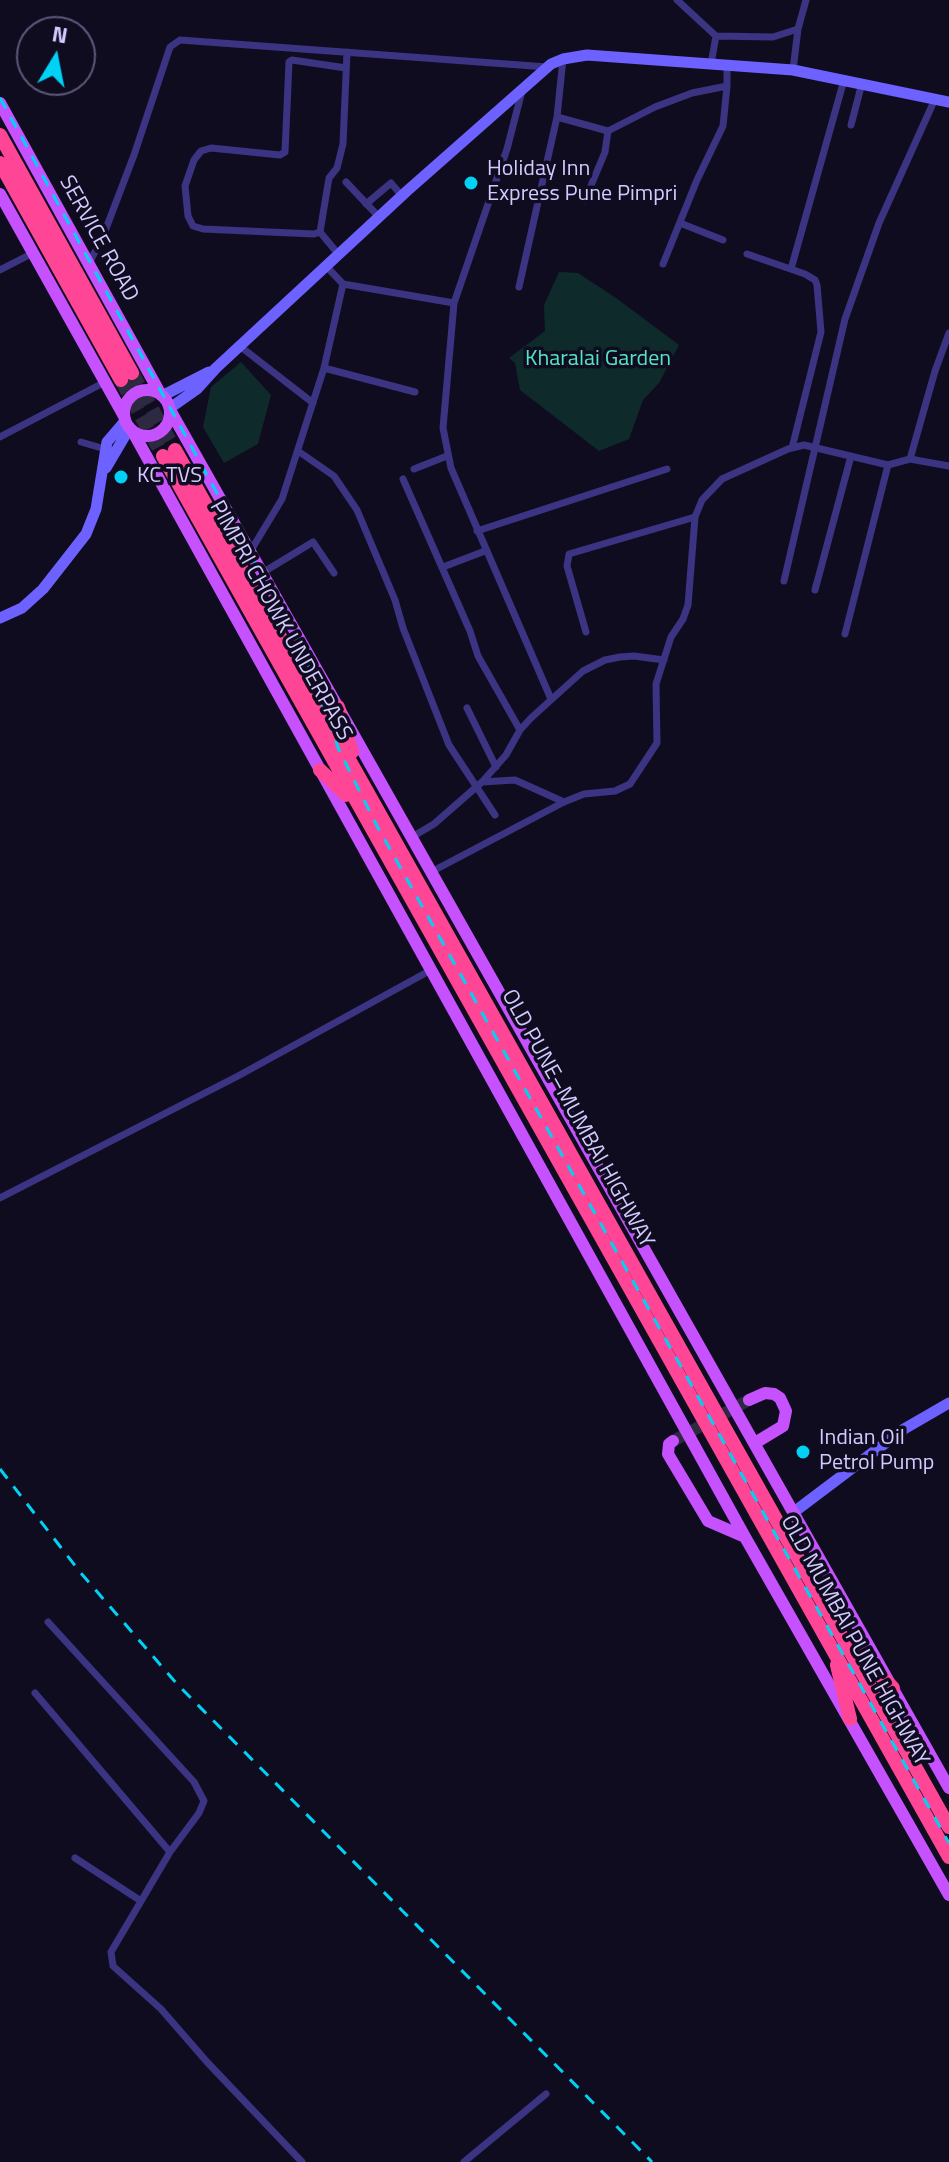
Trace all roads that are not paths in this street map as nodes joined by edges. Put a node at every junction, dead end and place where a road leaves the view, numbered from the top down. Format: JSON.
{"nodes":[{"id":1,"x":677,"y":0,"type":"edge"},
{"id":2,"x":806,"y":0,"type":"edge"},
{"id":3,"x":798,"y":29,"type":"junction"},
{"id":4,"x":716,"y":36,"type":"junction"},
{"id":5,"x":347,"y":52,"type":"junction"},
{"id":6,"x":563,"y":59,"type":"junction"},
{"id":7,"x":711,"y":64,"type":"junction"},
{"id":8,"x":727,"y":65,"type":"junction"},
{"id":9,"x":547,"y":67,"type":"junction"},
{"id":10,"x":346,"y":68,"type":"junction"},
{"id":11,"x":793,"y":70,"type":"junction"},
{"id":12,"x":844,"y":80,"type":"junction"},
{"id":13,"x":862,"y":83,"type":"junction"},
{"id":14,"x":727,"y":86,"type":"junction"},
{"id":15,"x":522,"y":90,"type":"junction"},
{"id":16,"x":935,"y":99,"type":"junction"},
{"id":17,"x":949,"y":102,"type":"edge"},
{"id":18,"x":0,"y":103,"type":"edge"},
{"id":19,"x":557,"y":117,"type":"junction"},
{"id":20,"x":851,"y":125,"type":"dead end"},
{"id":21,"x":608,"y":131,"type":"junction"},
{"id":22,"x":0,"y":135,"type":"edge"},
{"id":23,"x":0,"y":163,"type":"edge"},
{"id":24,"x":346,"y":182,"type":"dead end"},
{"id":25,"x":0,"y":194,"type":"edge"},
{"id":26,"x":402,"y":196,"type":"junction"},
{"id":27,"x":585,"y":200,"type":"dead end"},
{"id":28,"x":366,"y":204,"type":"junction"},
{"id":29,"x":379,"y":217,"type":"junction"},
{"id":30,"x":680,"y":223,"type":"junction"},
{"id":31,"x":320,"y":232,"type":"junction"},
{"id":32,"x":723,"y":240,"type":"dead end"},
{"id":33,"x":33,"y":253,"type":"junction"},
{"id":34,"x":747,"y":254,"type":"dead end"},
{"id":35,"x":339,"y":255,"type":"junction"},
{"id":36,"x":89,"y":263,"type":"junction"},
{"id":37,"x":663,"y":264,"type":"dead end"},
{"id":38,"x":326,"y":266,"type":"junction"},
{"id":39,"x":791,"y":269,"type":"junction"},
{"id":40,"x":0,"y":270,"type":"edge"},
{"id":41,"x":343,"y":284,"type":"junction"},
{"id":42,"x":519,"y":287,"type":"dead end"},
{"id":43,"x":454,"y":303,"type":"junction"},
{"id":44,"x":949,"y":333,"type":"edge"},
{"id":45,"x":947,"y":344,"type":"edge"},
{"id":46,"x":241,"y":347,"type":"junction"},
{"id":47,"x":216,"y":368,"type":"junction"},
{"id":48,"x":324,"y":368,"type":"junction"},
{"id":49,"x":105,"y":382,"type":"junction"},
{"id":50,"x":415,"y":392,"type":"dead end"},
{"id":51,"x":162,"y":395,"type":"junction"},
{"id":52,"x":313,"y":403,"type":"junction"},
{"id":53,"x":170,"y":409,"type":"junction"},
{"id":54,"x":128,"y":424,"type":"junction"},
{"id":55,"x":0,"y":437,"type":"edge"},
{"id":56,"x":81,"y":442,"type":"dead end"},
{"id":57,"x":792,"y":448,"type":"junction"},
{"id":58,"x":815,"y":448,"type":"junction"},
{"id":59,"x":105,"y":449,"type":"junction"},
{"id":60,"x":298,"y":451,"type":"junction"},
{"id":61,"x":447,"y":456,"type":"junction"},
{"id":62,"x":851,"y":456,"type":"junction"},
{"id":63,"x":910,"y":459,"type":"junction"},
{"id":64,"x":888,"y":465,"type":"junction"},
{"id":65,"x":949,"y":466,"type":"edge"},
{"id":66,"x":414,"y":469,"type":"dead end"},
{"id":67,"x":667,"y":469,"type":"dead end"},
{"id":68,"x":103,"y":472,"type":"junction"},
{"id":69,"x":403,"y":479,"type":"dead end"},
{"id":70,"x":695,"y":517,"type":"junction"},
{"id":71,"x":477,"y":531,"type":"junction"},
{"id":72,"x":485,"y":551,"type":"junction"},
{"id":73,"x":250,"y":552,"type":"junction"},
{"id":74,"x":443,"y":567,"type":"junction"},
{"id":75,"x":262,"y":573,"type":"junction"},
{"id":76,"x":334,"y":573,"type":"dead end"},
{"id":77,"x":784,"y":581,"type":"dead end"},
{"id":78,"x":815,"y":590,"type":"dead end"},
{"id":79,"x":0,"y":618,"type":"edge"},
{"id":80,"x":586,"y":632,"type":"dead end"},
{"id":81,"x":845,"y":634,"type":"dead end"},
{"id":82,"x":664,"y":660,"type":"junction"},
{"id":83,"x":551,"y":699,"type":"junction"},
{"id":84,"x":338,"y":707,"type":"junction"},
{"id":85,"x":467,"y":708,"type":"dead end"},
{"id":86,"x":520,"y":730,"type":"junction"},
{"id":87,"x":496,"y":767,"type":"junction"},
{"id":88,"x":320,"y":770,"type":"junction"},
{"id":89,"x":359,"y":775,"type":"junction"},
{"id":90,"x":480,"y":784,"type":"junction"},
{"id":91,"x":564,"y":802,"type":"junction"},
{"id":92,"x":358,"y":806,"type":"junction"},
{"id":93,"x":495,"y":815,"type":"dead end"},
{"id":94,"x":412,"y":837,"type":"junction"},
{"id":95,"x":431,"y":872,"type":"junction"},
{"id":96,"x":431,"y":970,"type":"junction"},
{"id":97,"x":0,"y":1198,"type":"edge"},
{"id":98,"x":749,"y":1400,"type":"tunnel mouth"},
{"id":99,"x":949,"y":1403,"type":"edge"},
{"id":100,"x":673,"y":1441,"type":"dead end"},
{"id":101,"x":755,"y":1443,"type":"junction"},
{"id":102,"x":758,"y":1483,"type":"joint"},
{"id":103,"x":743,"y":1489,"type":"joint"},
{"id":104,"x":794,"y":1512,"type":"junction"},
{"id":105,"x":745,"y":1537,"type":"junction"},
{"id":106,"x":48,"y":1622,"type":"dead end"},
{"id":107,"x":839,"y":1644,"type":"junction"},
{"id":108,"x":893,"y":1688,"type":"junction"},
{"id":109,"x":35,"y":1693,"type":"dead end"},
{"id":110,"x":850,"y":1719,"type":"junction"},
{"id":111,"x":949,"y":1788,"type":"edge"},
{"id":112,"x":949,"y":1827,"type":"edge"},
{"id":113,"x":170,"y":1852,"type":"junction"},
{"id":114,"x":949,"y":1857,"type":"edge"},
{"id":115,"x":75,"y":1858,"type":"dead end"},
{"id":116,"x":949,"y":1895,"type":"edge"},
{"id":117,"x":141,"y":1901,"type":"junction"},
{"id":118,"x":546,"y":2094,"type":"dead end"},
{"id":119,"x":302,"y":2162,"type":"edge"},
{"id":120,"x":464,"y":2162,"type":"edge"}],
"edges":[{"from":1,"to":4,"type":"street"},
{"from":2,"to":3,"type":"street"},
{"from":3,"to":4,"type":"street"},
{"from":3,"to":11,"type":"street"},
{"from":4,"to":7,"type":"street"},
{"from":5,"to":9,"type":"street"},
{"from":5,"to":10,"type":"street"},
{"from":5,"to":36,"type":"street"},
{"from":6,"to":7,"type":"street"},
{"from":6,"to":9,"type":"street"},
{"from":6,"to":19,"type":"street"},
{"from":7,"to":8,"type":"street"},
{"from":8,"to":11,"type":"street"},
{"from":8,"to":14,"type":"street"},
{"from":9,"to":15,"type":"street"},
{"from":10,"to":31,"type":"street"},
{"from":10,"to":31,"type":"street"},
{"from":11,"to":12,"type":"street"},
{"from":12,"to":13,"type":"street"},
{"from":12,"to":39,"type":"street"},
{"from":13,"to":16,"type":"street"},
{"from":13,"to":20,"type":"street"},
{"from":14,"to":21,"type":"street"},
{"from":14,"to":30,"type":"street"},
{"from":15,"to":26,"type":"street"},
{"from":15,"to":43,"type":"street"},
{"from":16,"to":17,"type":"street"},
{"from":16,"to":58,"type":"street"},
{"from":18,"to":36,"type":"main road","name":"SERVICE ROAD"},
{"from":19,"to":21,"type":"street"},
{"from":19,"to":42,"type":"street"},
{"from":21,"to":27,"type":"street"},
{"from":22,"to":23,"type":"highway"},
{"from":24,"to":28,"type":"street"},
{"from":25,"to":33,"type":"main road"},
{"from":26,"to":28,"type":"street"},
{"from":26,"to":29,"type":"street"},
{"from":28,"to":29,"type":"street"},
{"from":29,"to":35,"type":"street"},
{"from":30,"to":32,"type":"street"},
{"from":30,"to":37,"type":"street"},
{"from":31,"to":35,"type":"street"},
{"from":33,"to":40,"type":"street"},
{"from":33,"to":49,"type":"main road"},
{"from":34,"to":39,"type":"street"},
{"from":35,"to":38,"type":"street"},
{"from":36,"to":51,"type":"main road","name":"SERVICE ROAD"},
{"from":38,"to":41,"type":"street"},
{"from":38,"to":46,"type":"street"},
{"from":39,"to":57,"type":"street"},
{"from":41,"to":43,"type":"street"},
{"from":41,"to":48,"type":"street"},
{"from":43,"to":61,"type":"street"},
{"from":44,"to":45,"type":"street"},
{"from":45,"to":63,"type":"street"},
{"from":46,"to":47,"type":"street"},
{"from":46,"to":52,"type":"street"},
{"from":47,"to":51,"type":"street"},
{"from":47,"to":53,"type":"street"},
{"from":48,"to":50,"type":"street"},
{"from":48,"to":52,"type":"street"},
{"from":49,"to":54,"type":"main road"},
{"from":49,"to":55,"type":"street"},
{"from":51,"to":53,"type":"main road"},
{"from":51,"to":54,"type":"main road"},
{"from":52,"to":60,"type":"street"},
{"from":53,"to":54,"type":"main road"},
{"from":53,"to":73,"type":"main road"},
{"from":54,"to":59,"type":"street"},
{"from":54,"to":68,"type":"street"},
{"from":54,"to":88,"type":"main road"},
{"from":56,"to":59,"type":"street"},
{"from":57,"to":58,"type":"street"},
{"from":57,"to":70,"type":"street"},
{"from":58,"to":62,"type":"street"},
{"from":58,"to":77,"type":"street"},
{"from":59,"to":68,"type":"street"},
{"from":60,"to":73,"type":"street"},
{"from":60,"to":90,"type":"street"},
{"from":61,"to":66,"type":"street"},
{"from":61,"to":71,"type":"street"},
{"from":62,"to":64,"type":"street"},
{"from":62,"to":78,"type":"street"},
{"from":63,"to":64,"type":"street"},
{"from":63,"to":65,"type":"street"},
{"from":64,"to":81,"type":"street"},
{"from":67,"to":71,"type":"street"},
{"from":68,"to":79,"type":"street"},
{"from":69,"to":74,"type":"street"},
{"from":70,"to":80,"type":"street"},
{"from":70,"to":82,"type":"street"},
{"from":71,"to":72,"type":"street"},
{"from":72,"to":74,"type":"street"},
{"from":72,"to":83,"type":"street"},
{"from":73,"to":75,"type":"main road"},
{"from":74,"to":86,"type":"street"},
{"from":75,"to":76,"type":"street"},
{"from":75,"to":84,"type":"main road"},
{"from":82,"to":83,"type":"street"},
{"from":82,"to":91,"type":"street"},
{"from":83,"to":86,"type":"street"},
{"from":84,"to":89,"type":"highway"},
{"from":84,"to":94,"type":"main road"},
{"from":85,"to":87,"type":"street"},
{"from":86,"to":87,"type":"street"},
{"from":87,"to":90,"type":"street"},
{"from":88,"to":92,"type":"highway"},
{"from":88,"to":96,"type":"main road"},
{"from":89,"to":92,"type":"highway","name":"PIMPRI CHOWK UNDERPASS"},
{"from":89,"to":102,"type":"highway","name":"OLD PUNE–MUMBAI HIGHWAY"},
{"from":90,"to":91,"type":"street"},
{"from":90,"to":93,"type":"street"},
{"from":90,"to":94,"type":"street"},
{"from":91,"to":95,"type":"street"},
{"from":92,"to":103,"type":"highway","name":"OLD PUNE–MUMBAI HIGHWAY"},
{"from":94,"to":95,"type":"main road"},
{"from":95,"to":101,"type":"main road"},
{"from":96,"to":97,"type":"street"},
{"from":96,"to":105,"type":"main road"},
{"from":98,"to":101,"type":"main road"},
{"from":99,"to":104,"type":"street"},
{"from":100,"to":105,"type":"main road"},
{"from":101,"to":104,"type":"main road"},
{"from":102,"to":107,"type":"highway","name":"OLD MUMBAI PUNE HIGHWAY"},
{"from":103,"to":107,"type":"highway","name":"OLD MUMBAI PUNE HIGHWAY"},
{"from":104,"to":108,"type":"main road"},
{"from":105,"to":110,"type":"main road"},
{"from":106,"to":113,"type":"street"},
{"from":107,"to":108,"type":"highway"},
{"from":107,"to":110,"type":"highway"},
{"from":107,"to":112,"type":"highway","name":"OLD MUMBAI PUNE HIGHWAY"},
{"from":107,"to":114,"type":"highway","name":"OLD MUMBAI PUNE HIGHWAY"},
{"from":108,"to":111,"type":"main road"},
{"from":109,"to":113,"type":"street"},
{"from":110,"to":116,"type":"main road"},
{"from":113,"to":117,"type":"street"},
{"from":115,"to":117,"type":"street"},
{"from":117,"to":119,"type":"street"},
{"from":118,"to":120,"type":"street"}]}
